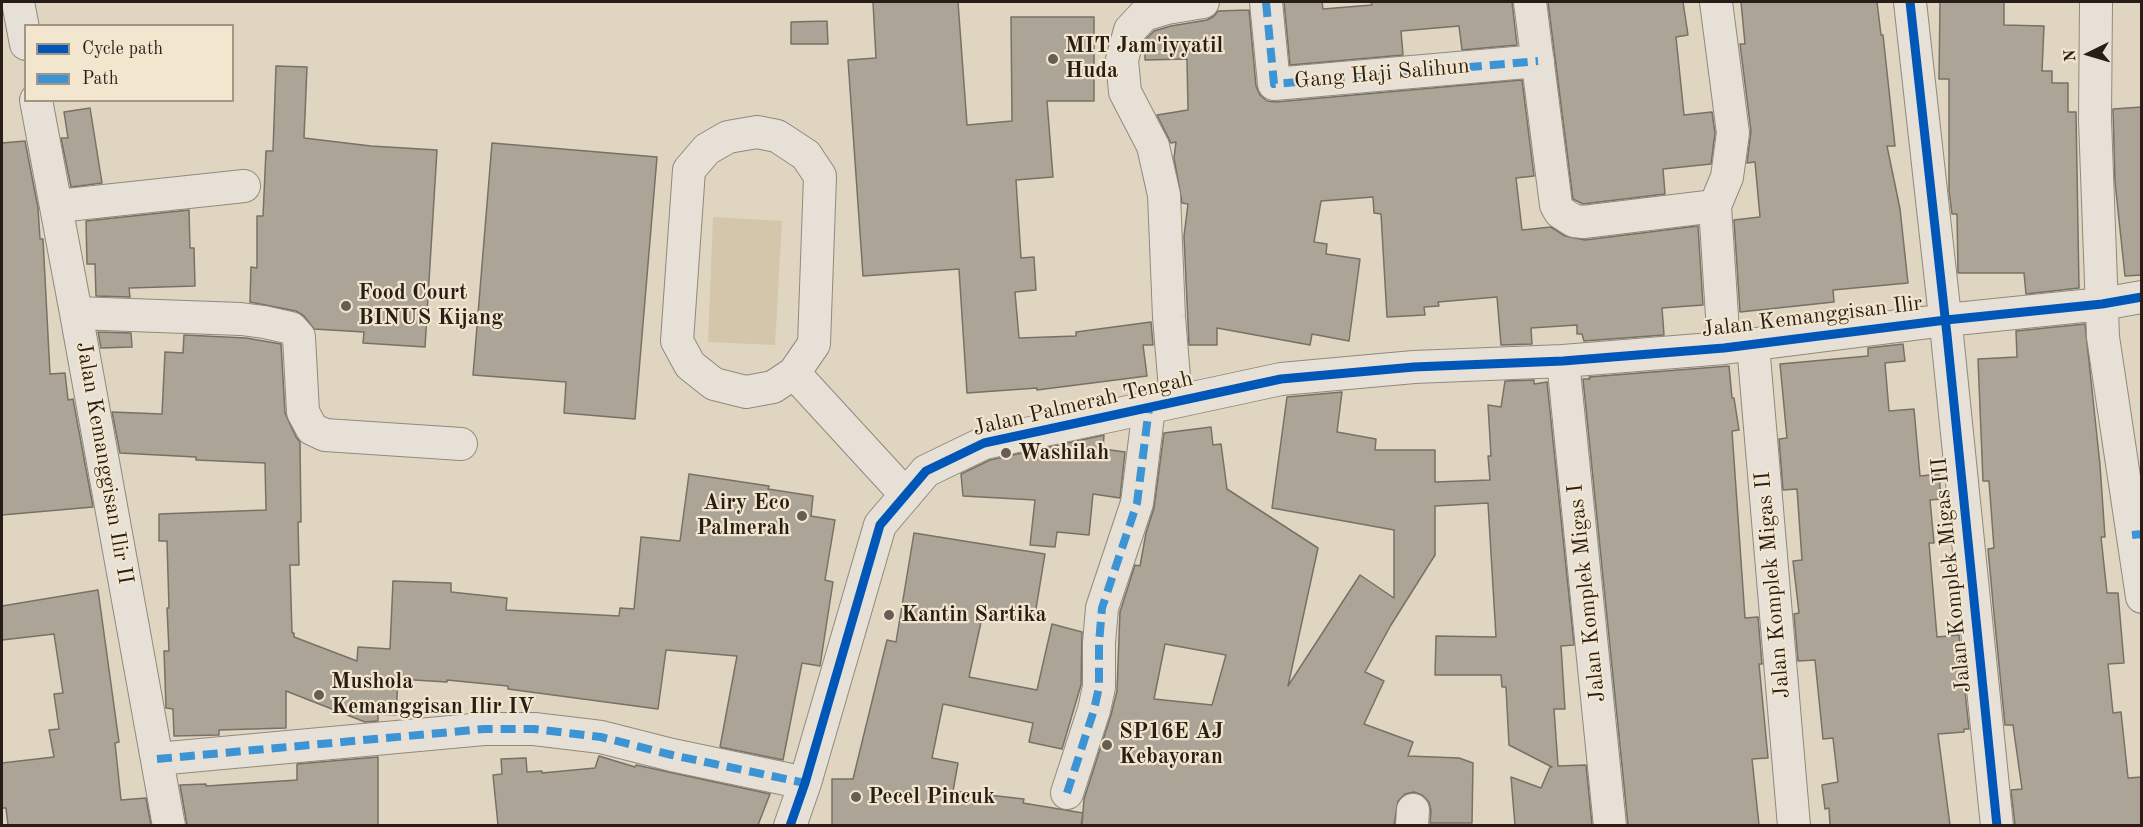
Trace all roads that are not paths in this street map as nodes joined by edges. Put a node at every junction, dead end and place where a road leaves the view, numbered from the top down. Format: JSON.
{"nodes":[{"id":1,"x":18,"y":2,"type":"edge"},
{"id":2,"x":1203,"y":2,"type":"edge"},
{"id":3,"x":1266,"y":2,"type":"edge"},
{"id":4,"x":1530,"y":2,"type":"edge"},
{"id":5,"x":1716,"y":2,"type":"edge"},
{"id":6,"x":1910,"y":2,"type":"edge"},
{"id":7,"x":2096,"y":2,"type":"edge"},
{"id":8,"x":24,"y":34,"type":"edge"},
{"id":9,"x":1538,"y":61,"type":"junction"},
{"id":10,"x":36,"y":102,"type":"edge"},
{"id":11,"x":244,"y":186,"type":"dead end"},
{"id":12,"x":56,"y":204,"type":"junction"},
{"id":13,"x":1715,"y":206,"type":"junction"},
{"id":14,"x":2142,"y":297,"type":"edge"},
{"id":15,"x":2102,"y":304,"type":"junction"},
{"id":16,"x":76,"y":313,"type":"junction"},
{"id":17,"x":1946,"y":320,"type":"junction"},
{"id":18,"x":1738,"y":347,"type":"junction"},
{"id":19,"x":1563,"y":361,"type":"junction"},
{"id":20,"x":794,"y":373,"type":"junction"},
{"id":21,"x":1163,"y":405,"type":"junction"},
{"id":22,"x":461,"y":444,"type":"dead end"},
{"id":23,"x":906,"y":495,"type":"junction"},
{"id":24,"x":2137,"y":535,"type":"edge"},
{"id":25,"x":2142,"y":597,"type":"edge"},
{"id":26,"x":158,"y":759,"type":"junction"},
{"id":27,"x":805,"y":783,"type":"junction"},
{"id":28,"x":1066,"y":793,"type":"dead end"},
{"id":29,"x":169,"y":825,"type":"edge"},
{"id":30,"x":790,"y":825,"type":"edge"},
{"id":31,"x":1610,"y":825,"type":"edge"},
{"id":32,"x":1794,"y":825,"type":"edge"},
{"id":33,"x":1997,"y":825,"type":"edge"}],
"edges":[{"from":1,"to":8,"type":"street"},
{"from":2,"to":21,"type":"street"},
{"from":3,"to":9,"type":"street","name":"Gang Haji Salihun"},
{"from":4,"to":9,"type":"street"},
{"from":5,"to":13,"type":"street"},
{"from":6,"to":17,"type":"street","name":"Jalan Komplek Migas III"},
{"from":7,"to":15,"type":"street"},
{"from":9,"to":13,"type":"street"},
{"from":10,"to":12,"type":"street","name":"Jalan Kemanggisan Ilir II"},
{"from":11,"to":12,"type":"street"},
{"from":12,"to":16,"type":"street","name":"Jalan Kemanggisan Ilir II"},
{"from":13,"to":18,"type":"street","name":"Jalan Komplek Migas II"},
{"from":14,"to":15,"type":"street","name":"Jalan Kemanggisan Ilir"},
{"from":15,"to":17,"type":"street","name":"Jalan Kemanggisan Ilir"},
{"from":15,"to":24,"type":"street"},
{"from":16,"to":22,"type":"street"},
{"from":16,"to":26,"type":"street","name":"Jalan Kemanggisan Ilir II"},
{"from":17,"to":18,"type":"street","name":"Jalan Kemanggisan Ilir"},
{"from":17,"to":33,"type":"street","name":"Jalan Komplek Migas III"},
{"from":18,"to":19,"type":"street","name":"Jalan Kemanggisan Ilir"},
{"from":18,"to":32,"type":"street","name":"Jalan Komplek Migas II"},
{"from":19,"to":21,"type":"street","name":"Jalan Palmerah Tengah"},
{"from":19,"to":31,"type":"street","name":"Jalan Komplek Migas I"},
{"from":20,"to":20,"type":"street"},
{"from":20,"to":23,"type":"street"},
{"from":21,"to":23,"type":"street","name":"Jalan Palmerah Tengah"},
{"from":21,"to":28,"type":"street"},
{"from":23,"to":27,"type":"street","name":"Jalan Palmerah Tengah"},
{"from":24,"to":25,"type":"street"},
{"from":26,"to":27,"type":"street"},
{"from":26,"to":29,"type":"street","name":"Jalan Kemanggisan Ilir II"},
{"from":27,"to":30,"type":"street","name":"Jalan Palmerah Tengah"}]}
